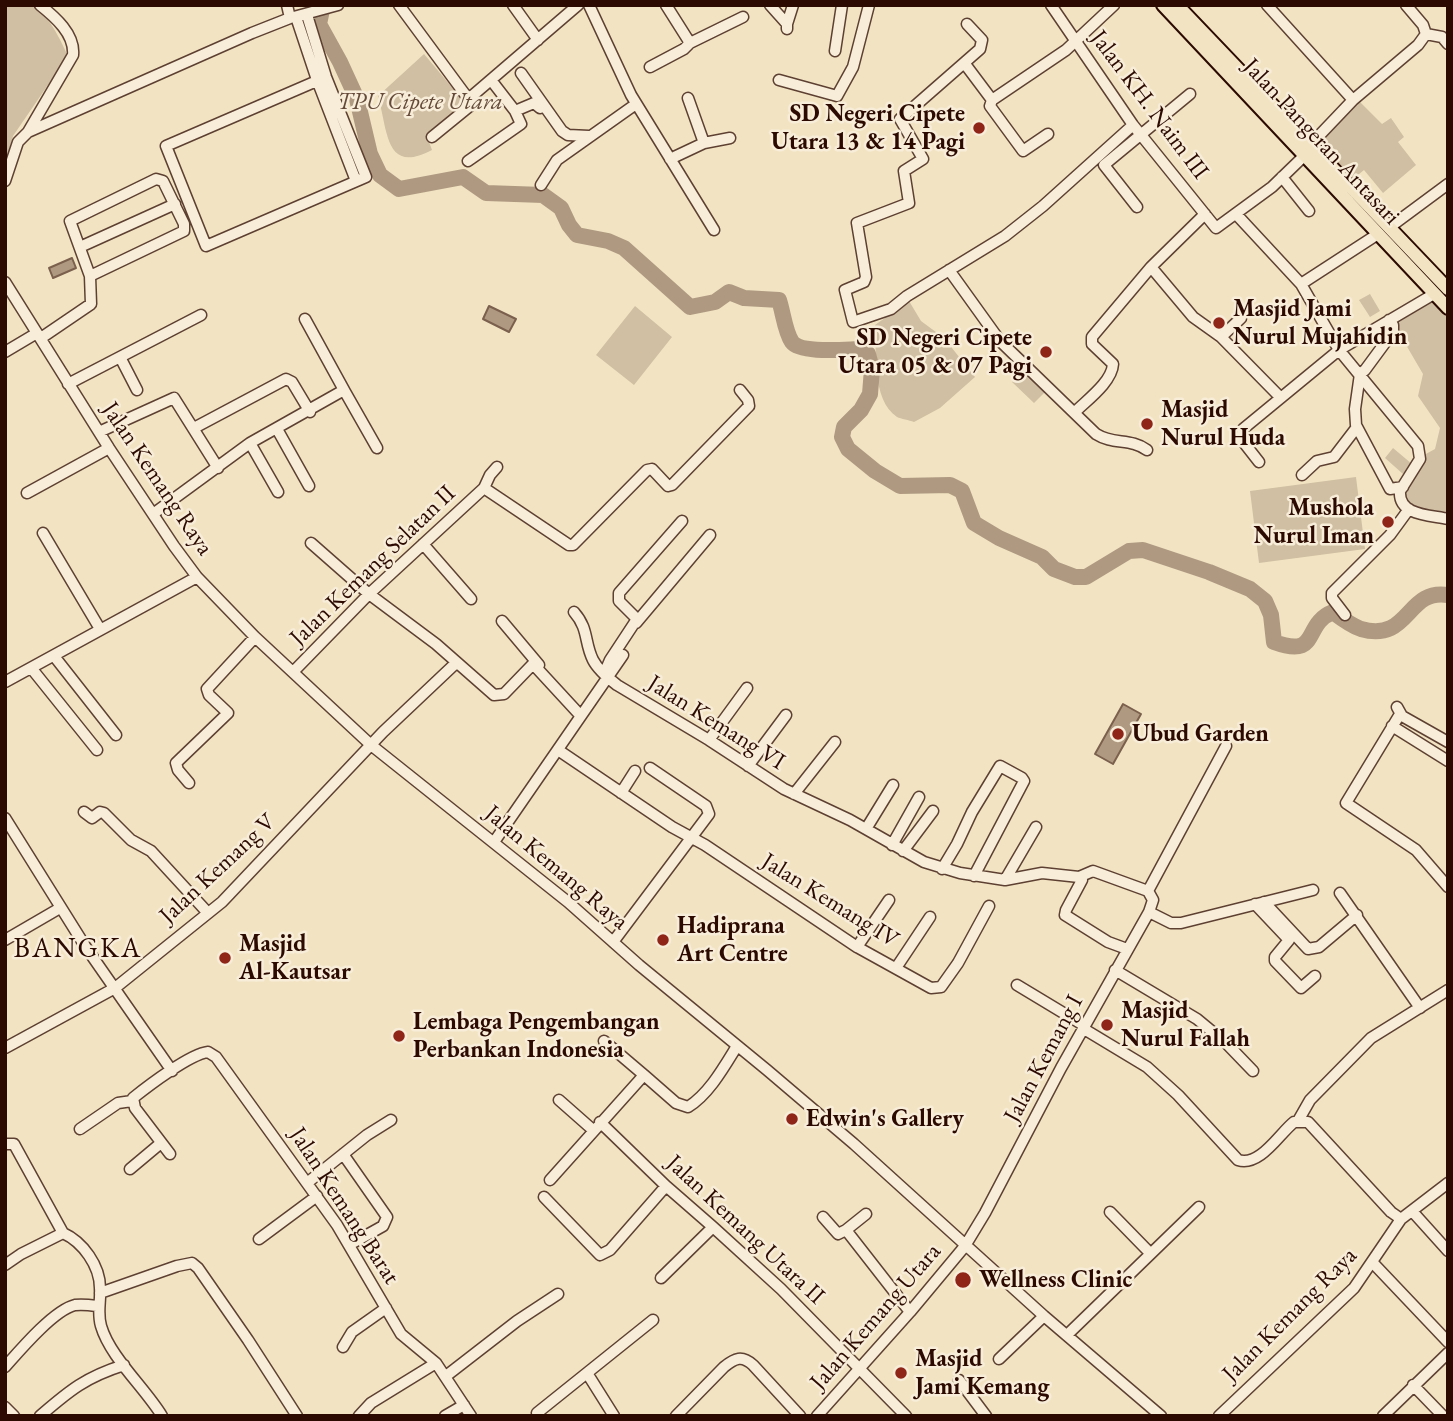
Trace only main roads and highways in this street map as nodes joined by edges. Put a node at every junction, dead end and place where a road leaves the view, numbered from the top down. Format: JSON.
{"nodes":[{"id":1,"x":1163,"y":5,"type":"edge"},
{"id":2,"x":1168,"y":5,"type":"edge"},
{"id":3,"x":1177,"y":5,"type":"edge"},
{"id":4,"x":1185,"y":5,"type":"edge"},
{"id":5,"x":1448,"y":282,"type":"edge"},
{"id":6,"x":1448,"y":289,"type":"edge"},
{"id":7,"x":1448,"y":302,"type":"edge"},
{"id":8,"x":1448,"y":308,"type":"edge"}],
"edges":[{"from":1,"to":8,"type":"main road","name":"Jalan Pangeran Antasari"},
{"from":2,"to":7,"type":"main road"},
{"from":3,"to":6,"type":"main road"},
{"from":4,"to":5,"type":"main road","name":"Jalan Pangeran Antasari"}]}
